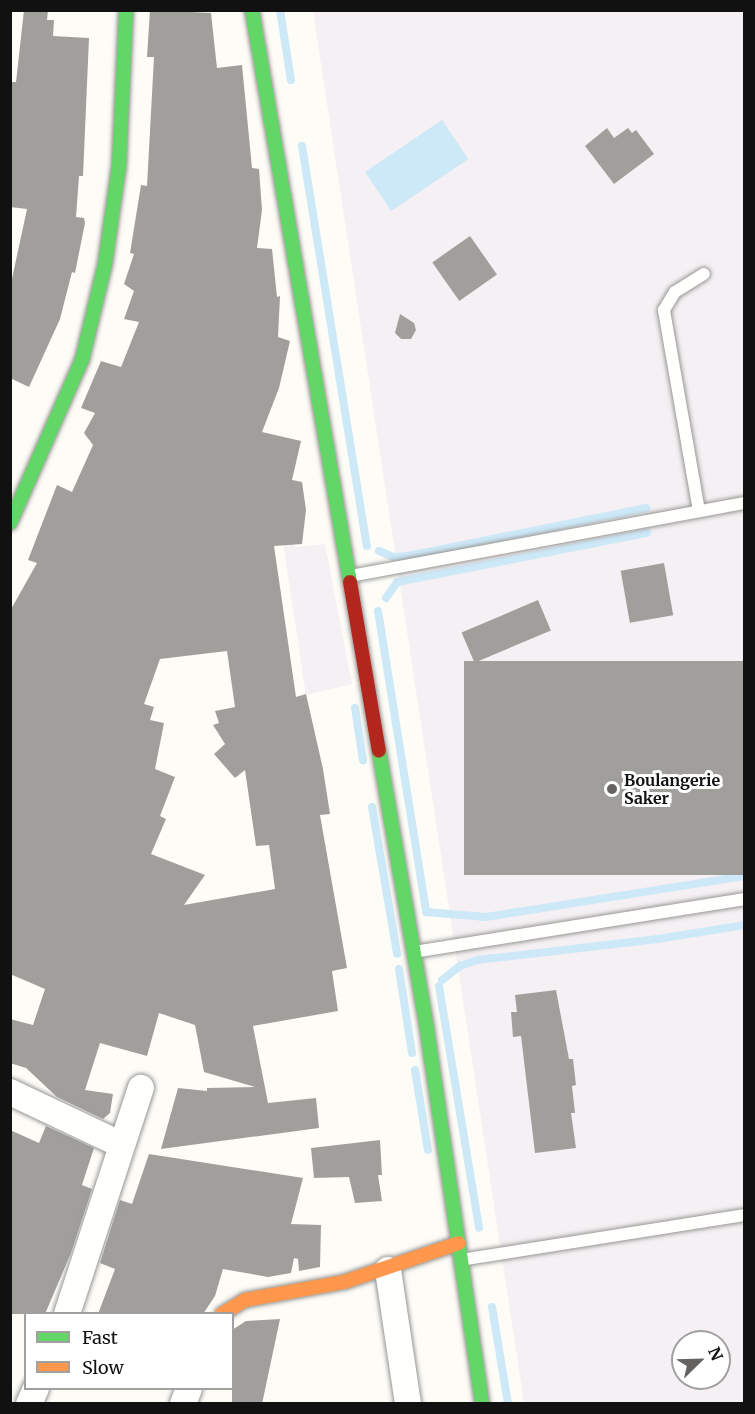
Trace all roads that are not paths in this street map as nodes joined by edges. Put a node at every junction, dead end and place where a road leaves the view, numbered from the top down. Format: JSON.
{"nodes":[{"id":1,"x":126,"y":10,"type":"edge"},
{"id":2,"x":252,"y":10,"type":"edge"},
{"id":3,"x":704,"y":274,"type":"dead end"},
{"id":4,"x":744,"y":503,"type":"edge"},
{"id":5,"x":699,"y":511,"type":"junction"},
{"id":6,"x":11,"y":521,"type":"edge"},
{"id":7,"x":349,"y":576,"type":"junction"},
{"id":8,"x":744,"y":899,"type":"edge"},
{"id":9,"x":414,"y":952,"type":"junction"},
{"id":10,"x":141,"y":1088,"type":"dead end"},
{"id":11,"x":10,"y":1092,"type":"edge"},
{"id":12,"x":120,"y":1144,"type":"junction"},
{"id":13,"x":743,"y":1215,"type":"edge"},
{"id":14,"x":744,"y":1228,"type":"edge"},
{"id":15,"x":453,"y":1245,"type":"junction"},
{"id":16,"x":461,"y":1260,"type":"junction"},
{"id":17,"x":388,"y":1270,"type":"junction"},
{"id":18,"x":68,"y":1312,"type":"edge"},
{"id":19,"x":225,"y":1312,"type":"edge"},
{"id":20,"x":36,"y":1390,"type":"edge"},
{"id":21,"x":189,"y":1390,"type":"edge"},
{"id":22,"x":29,"y":1404,"type":"edge"},
{"id":23,"x":183,"y":1404,"type":"edge"},
{"id":24,"x":408,"y":1404,"type":"edge"},
{"id":25,"x":482,"y":1404,"type":"edge"}],
"edges":[{"from":1,"to":6,"type":"main road"},
{"from":2,"to":7,"type":"main road"},
{"from":3,"to":5,"type":"lane"},
{"from":4,"to":5,"type":"lane"},
{"from":5,"to":7,"type":"lane"},
{"from":7,"to":9,"type":"main road"},
{"from":8,"to":9,"type":"lane"},
{"from":9,"to":15,"type":"main road"},
{"from":10,"to":12,"type":"street"},
{"from":11,"to":12,"type":"street"},
{"from":12,"to":18,"type":"street"},
{"from":13,"to":14,"type":"lane"},
{"from":13,"to":16,"type":"lane"},
{"from":15,"to":16,"type":"main road"},
{"from":15,"to":17,"type":"main road"},
{"from":16,"to":25,"type":"main road"},
{"from":17,"to":19,"type":"main road"},
{"from":17,"to":24,"type":"street"},
{"from":20,"to":22,"type":"street"},
{"from":21,"to":23,"type":"street"}]}
